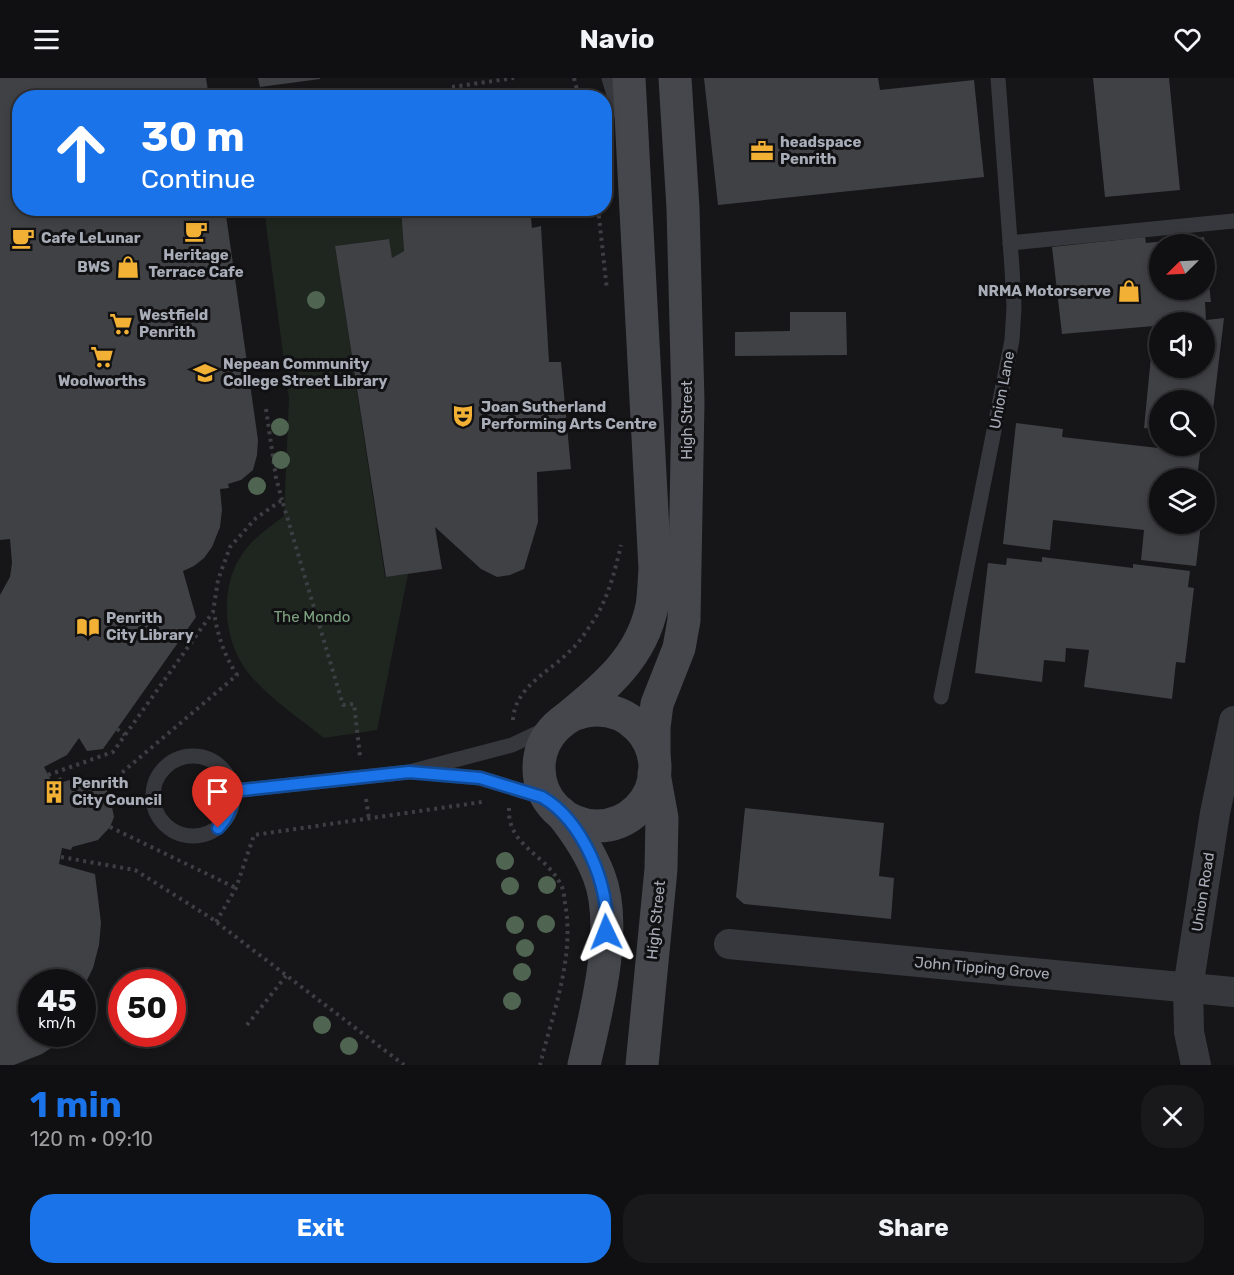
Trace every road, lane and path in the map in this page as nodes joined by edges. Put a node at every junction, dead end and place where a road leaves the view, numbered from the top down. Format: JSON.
{"nodes":[{"id":1,"x":514,"y":78,"type":"edge"},
{"id":2,"x":609,"y":78,"type":"edge"},
{"id":3,"x":629,"y":78,"type":"edge"},
{"id":4,"x":675,"y":78,"type":"edge"},
{"id":5,"x":998,"y":78,"type":"edge"},
{"id":6,"x":452,"y":87,"type":"dead end"},
{"id":7,"x":633,"y":157,"type":"junction"},
{"id":8,"x":598,"y":216,"type":"edge"},
{"id":9,"x":1234,"y":221,"type":"edge"},
{"id":10,"x":1010,"y":243,"type":"junction"},
{"id":11,"x":609,"y":300,"type":"dead end"},
{"id":12,"x":266,"y":410,"type":"dead end"},
{"id":13,"x":282,"y":500,"type":"junction"},
{"id":14,"x":622,"y":543,"type":"dead end"},
{"id":15,"x":213,"y":612,"type":"junction"},
{"id":16,"x":941,"y":697,"type":"dead end"},
{"id":17,"x":564,"y":720,"type":"junction"},
{"id":18,"x":1234,"y":721,"type":"edge"},
{"id":19,"x":117,"y":729,"type":"dead end"},
{"id":20,"x":125,"y":735,"type":"junction"},
{"id":21,"x":512,"y":745,"type":"junction"},
{"id":22,"x":654,"y":766,"type":"junction"},
{"id":23,"x":409,"y":772,"type":"junction"},
{"id":24,"x":48,"y":775,"type":"dead end"},
{"id":25,"x":363,"y":777,"type":"junction"},
{"id":26,"x":511,"y":787,"type":"junction"},
{"id":27,"x":105,"y":788,"type":"dead end"},
{"id":28,"x":233,"y":791,"type":"junction"},
{"id":29,"x":491,"y":803,"type":"dead end"},
{"id":30,"x":498,"y":804,"type":"dead end"},
{"id":31,"x":556,"y":808,"type":"junction"},
{"id":32,"x":509,"y":809,"type":"junction"},
{"id":33,"x":369,"y":819,"type":"junction"},
{"id":34,"x":110,"y":827,"type":"dead end"},
{"id":35,"x":61,"y":857,"type":"dead end"},
{"id":36,"x":236,"y":888,"type":"junction"},
{"id":37,"x":216,"y":922,"type":"junction"},
{"id":38,"x":729,"y":944,"type":"dead end"},
{"id":39,"x":286,"y":976,"type":"junction"},
{"id":40,"x":1188,"y":988,"type":"junction"},
{"id":41,"x":1234,"y":992,"type":"edge"},
{"id":42,"x":247,"y":1025,"type":"dead end"},
{"id":43,"x":404,"y":1065,"type":"edge"},
{"id":44,"x":540,"y":1065,"type":"edge"},
{"id":45,"x":584,"y":1065,"type":"edge"},
{"id":46,"x":642,"y":1065,"type":"edge"},
{"id":47,"x":1196,"y":1065,"type":"edge"}],
"edges":[{"from":1,"to":6,"type":"path"},
{"from":2,"to":7,"type":"lane"},
{"from":3,"to":7,"type":"main road"},
{"from":4,"to":22,"type":"main road","name":"High Street"},
{"from":5,"to":10,"type":"lane","name":"Union Lane"},
{"from":7,"to":17,"type":"main road"},
{"from":8,"to":11,"type":"path"},
{"from":9,"to":10,"type":"lane"},
{"from":10,"to":16,"type":"lane","name":"Union Lane"},
{"from":12,"to":13,"type":"path"},
{"from":13,"to":15,"type":"path"},
{"from":13,"to":25,"type":"path"},
{"from":14,"to":21,"type":"path"},
{"from":15,"to":20,"type":"path"},
{"from":15,"to":27,"type":"path"},
{"from":17,"to":21,"type":"lane"},
{"from":17,"to":22,"type":"main road"},
{"from":17,"to":31,"type":"main road"},
{"from":18,"to":40,"type":"street","name":"Union Road"},
{"from":19,"to":20,"type":"path"},
{"from":20,"to":24,"type":"path"},
{"from":21,"to":23,"type":"lane"},
{"from":22,"to":31,"type":"main road"},
{"from":22,"to":46,"type":"main road","name":"High Street"},
{"from":23,"to":25,"type":"lane"},
{"from":23,"to":26,"type":"lane"},
{"from":25,"to":28,"type":"lane"},
{"from":25,"to":33,"type":"path"},
{"from":26,"to":31,"type":"lane"},
{"from":26,"to":32,"type":"path"},
{"from":28,"to":28,"type":"lane"},
{"from":29,"to":33,"type":"path"},
{"from":30,"to":32,"type":"path"},
{"from":31,"to":45,"type":"main road"},
{"from":32,"to":44,"type":"path"},
{"from":33,"to":36,"type":"path"},
{"from":34,"to":36,"type":"path"},
{"from":35,"to":37,"type":"path"},
{"from":36,"to":37,"type":"path"},
{"from":37,"to":39,"type":"path"},
{"from":38,"to":40,"type":"street","name":"John Tipping Grove"},
{"from":39,"to":42,"type":"path"},
{"from":39,"to":43,"type":"path"},
{"from":40,"to":41,"type":"street","name":"John Tipping Grove"},
{"from":40,"to":47,"type":"street","name":"Union Road"}]}
